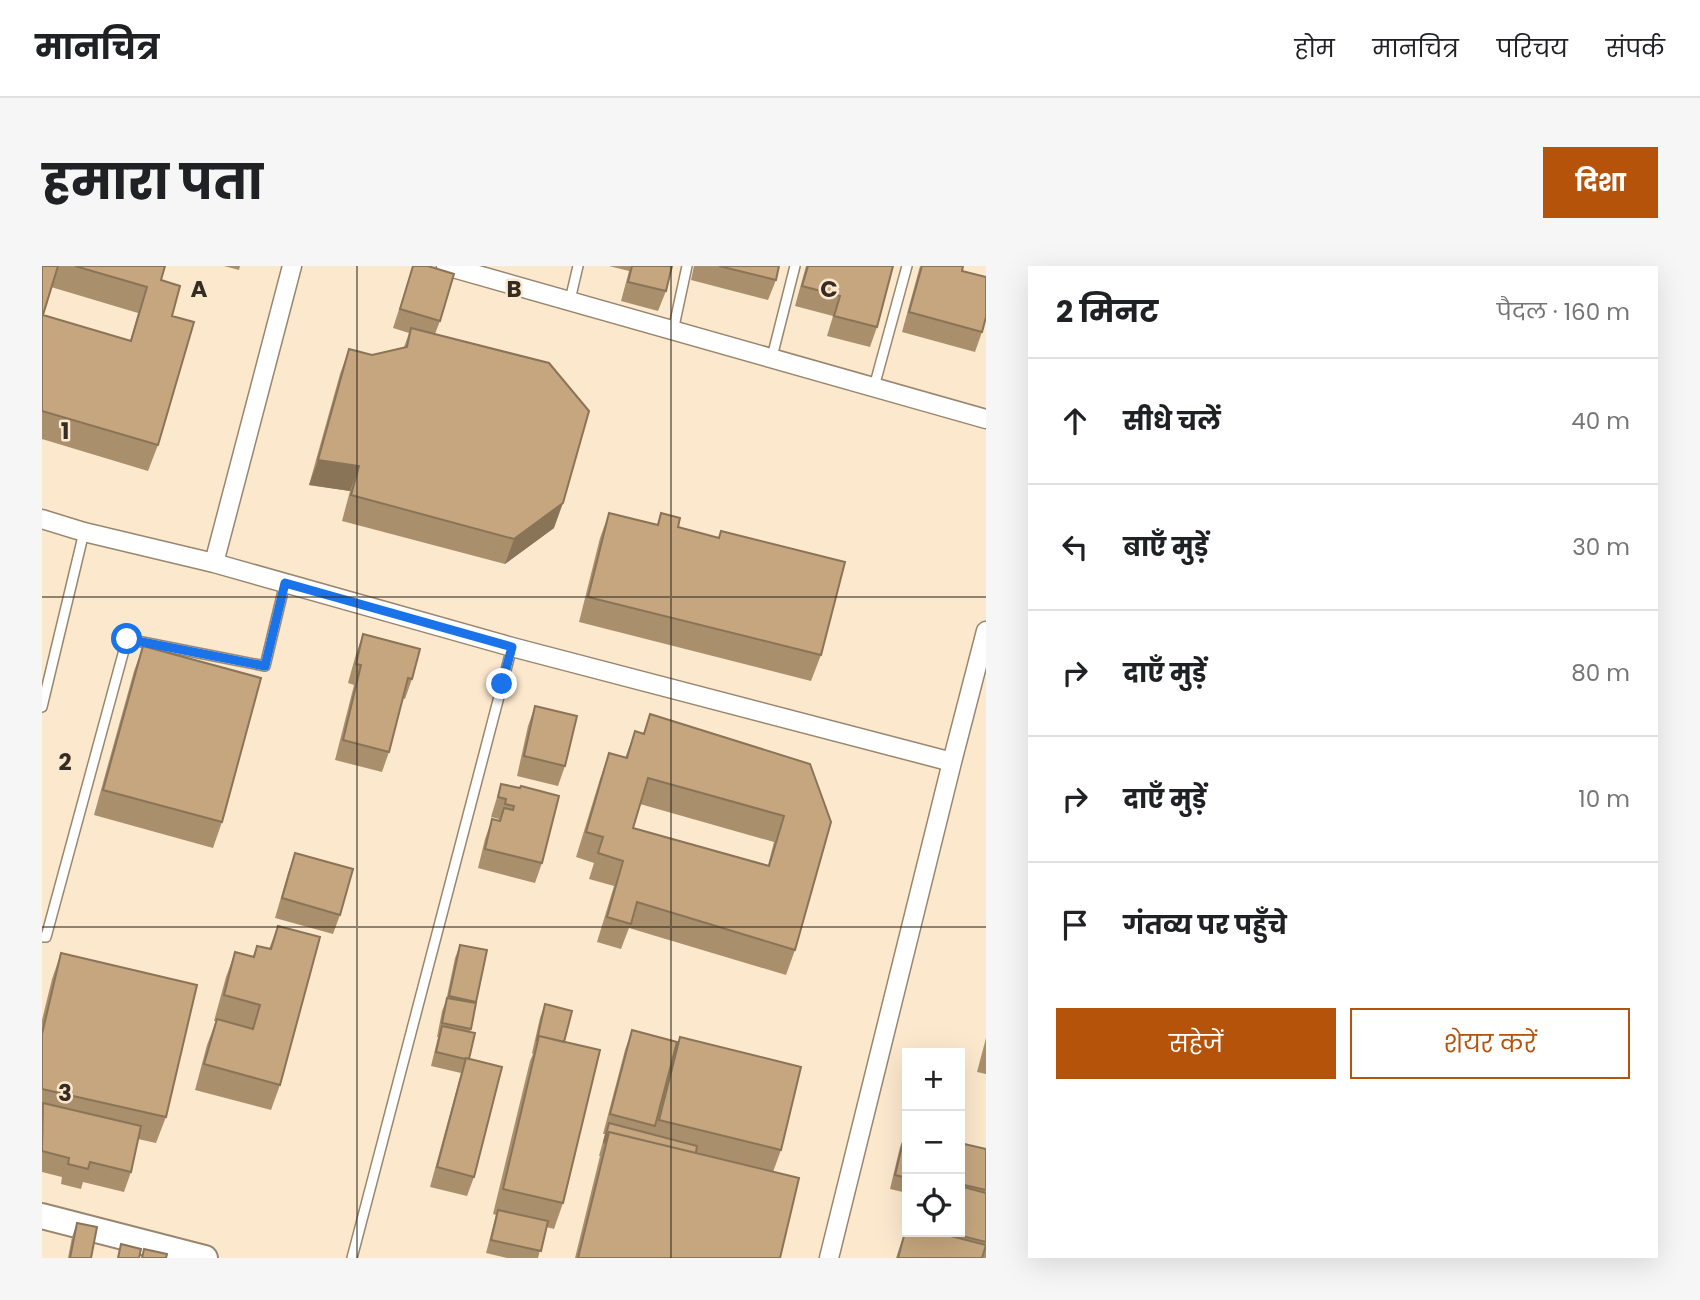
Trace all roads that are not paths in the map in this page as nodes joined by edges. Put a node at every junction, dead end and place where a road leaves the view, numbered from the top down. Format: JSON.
{"nodes":[{"id":1,"x":292,"y":266,"type":"edge"},
{"id":2,"x":446,"y":266,"type":"edge"},
{"id":3,"x":579,"y":266,"type":"edge"},
{"id":4,"x":687,"y":266,"type":"edge"},
{"id":5,"x":795,"y":266,"type":"edge"},
{"id":6,"x":906,"y":266,"type":"edge"},
{"id":7,"x":474,"y":270,"type":"edge"},
{"id":8,"x":570,"y":300,"type":"junction"},
{"id":9,"x":673,"y":331,"type":"junction"},
{"id":10,"x":772,"y":357,"type":"junction"},
{"id":11,"x":874,"y":387,"type":"junction"},
{"id":12,"x":986,"y":419,"type":"edge"},
{"id":13,"x":42,"y":519,"type":"edge"},
{"id":14,"x":84,"y":532,"type":"junction"},
{"id":15,"x":214,"y":563,"type":"junction"},
{"id":16,"x":285,"y":583,"type":"junction"},
{"id":17,"x":986,"y":631,"type":"edge"},
{"id":18,"x":512,"y":647,"type":"junction"},
{"id":19,"x":42,"y":707,"type":"edge"},
{"id":20,"x":952,"y":762,"type":"junction"},
{"id":21,"x":42,"y":937,"type":"edge"},
{"id":22,"x":42,"y":1216,"type":"edge"},
{"id":23,"x":205,"y":1258,"type":"edge"},
{"id":24,"x":352,"y":1258,"type":"edge"},
{"id":25,"x":829,"y":1258,"type":"edge"}],
"edges":[{"from":1,"to":15,"type":"street"},
{"from":2,"to":7,"type":"street"},
{"from":3,"to":8,"type":"lane"},
{"from":4,"to":9,"type":"lane"},
{"from":5,"to":10,"type":"lane"},
{"from":6,"to":11,"type":"lane"},
{"from":7,"to":8,"type":"street"},
{"from":8,"to":9,"type":"street"},
{"from":9,"to":10,"type":"street"},
{"from":10,"to":11,"type":"street"},
{"from":11,"to":12,"type":"street"},
{"from":13,"to":14,"type":"street"},
{"from":14,"to":15,"type":"street"},
{"from":14,"to":19,"type":"lane"},
{"from":15,"to":16,"type":"street"},
{"from":16,"to":18,"type":"street"},
{"from":16,"to":21,"type":"lane"},
{"from":17,"to":20,"type":"street"},
{"from":18,"to":20,"type":"street"},
{"from":18,"to":24,"type":"lane"},
{"from":20,"to":25,"type":"street"},
{"from":22,"to":23,"type":"street"}]}
